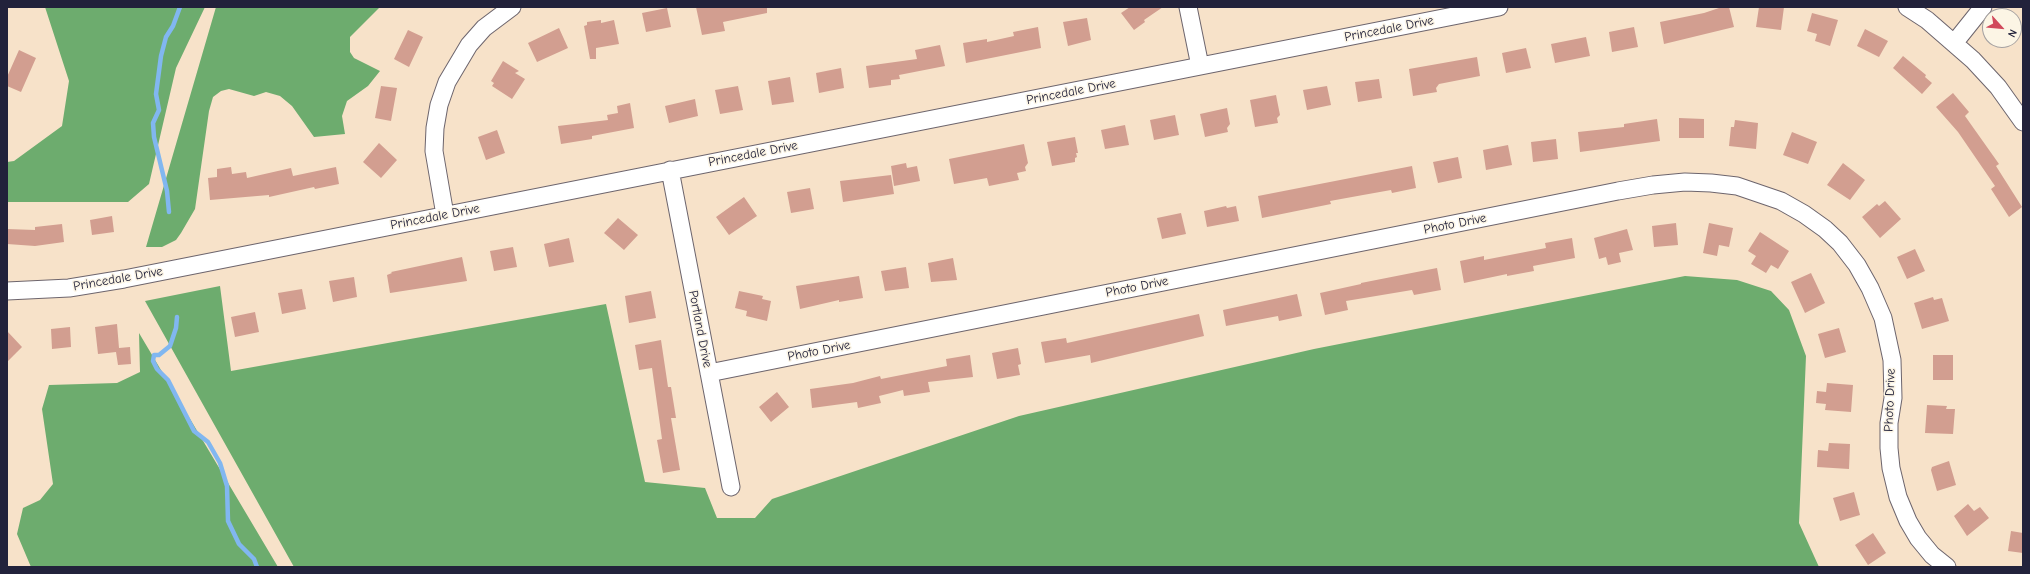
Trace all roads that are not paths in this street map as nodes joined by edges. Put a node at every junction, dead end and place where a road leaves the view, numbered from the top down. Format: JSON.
{"nodes":[{"id":1,"x":512,"y":7,"type":"edge"},
{"id":2,"x":1188,"y":7,"type":"edge"},
{"id":3,"x":1498,"y":7,"type":"edge"},
{"id":4,"x":1907,"y":7,"type":"edge"},
{"id":5,"x":1983,"y":7,"type":"edge"},
{"id":6,"x":1955,"y":42,"type":"junction"},
{"id":7,"x":1200,"y":66,"type":"junction"},
{"id":8,"x":2023,"y":122,"type":"edge"},
{"id":9,"x":670,"y":170,"type":"junction"},
{"id":10,"x":445,"y":215,"type":"junction"},
{"id":11,"x":7,"y":291,"type":"edge"},
{"id":12,"x":709,"y":373,"type":"junction"},
{"id":13,"x":730,"y":487,"type":"dead end"},
{"id":14,"x":1947,"y":567,"type":"edge"}],
"edges":[{"from":1,"to":10,"type":"street"},
{"from":2,"to":7,"type":"street"},
{"from":3,"to":7,"type":"street","name":"Princedale Drive"},
{"from":4,"to":6,"type":"street"},
{"from":5,"to":6,"type":"street"},
{"from":6,"to":8,"type":"street"},
{"from":7,"to":9,"type":"street","name":"Princedale Drive"},
{"from":9,"to":10,"type":"street","name":"Princedale Drive"},
{"from":9,"to":12,"type":"street","name":"Portland Drive"},
{"from":10,"to":11,"type":"street","name":"Princedale Drive"},
{"from":12,"to":13,"type":"street","name":"Portland Drive"},
{"from":12,"to":14,"type":"street","name":"Photo Drive"}]}
